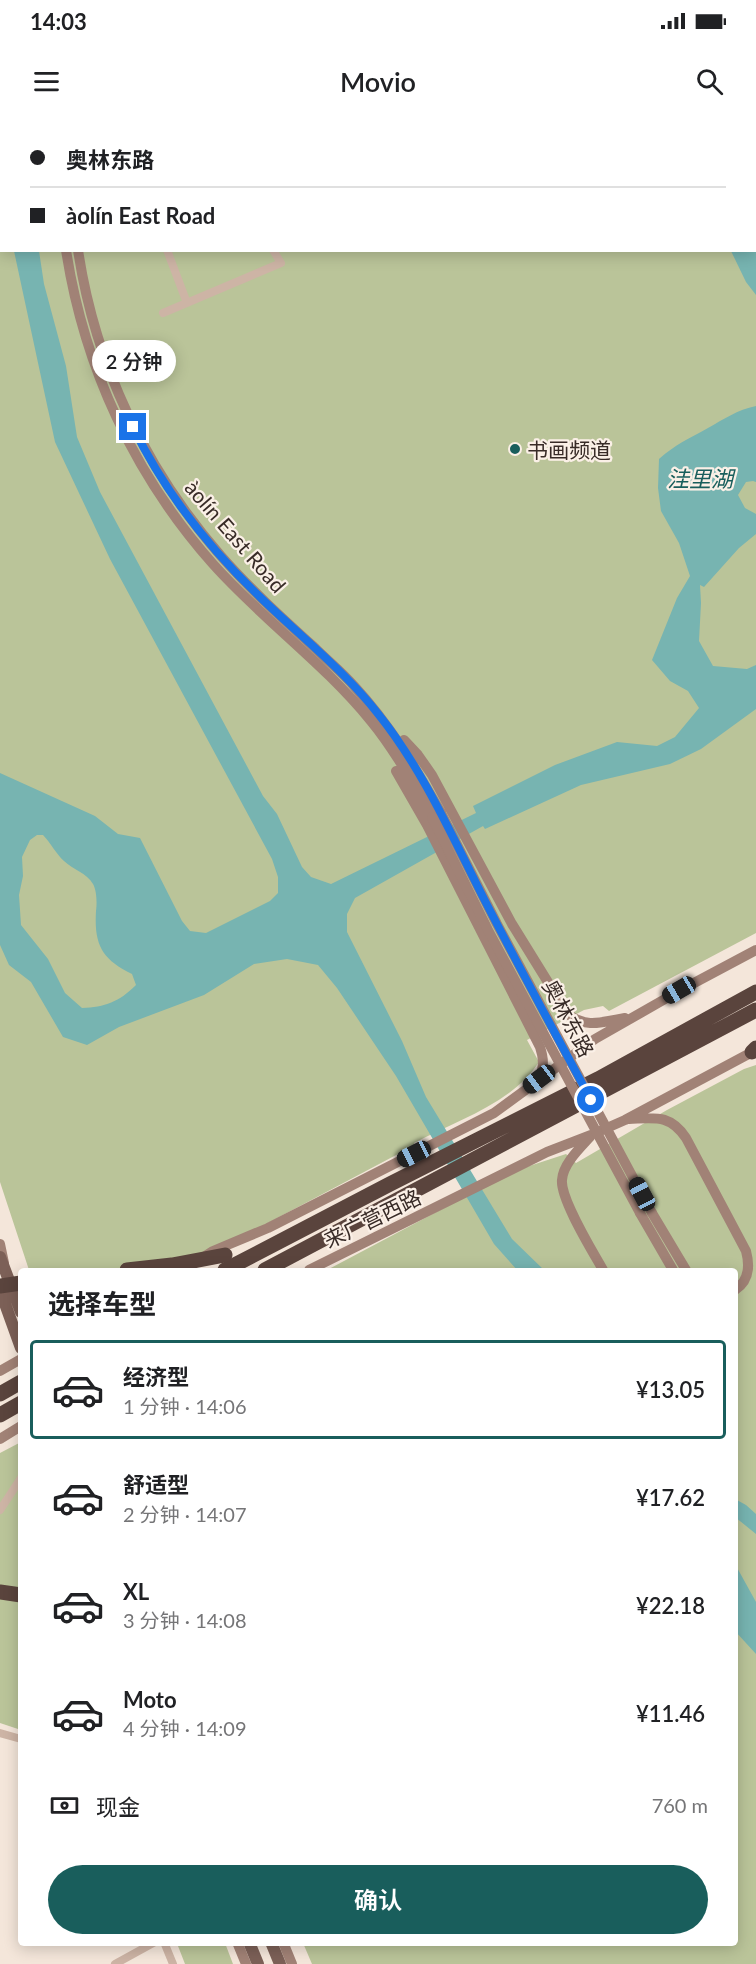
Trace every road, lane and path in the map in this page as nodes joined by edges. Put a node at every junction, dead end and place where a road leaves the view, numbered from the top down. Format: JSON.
{"nodes":[{"id":1,"x":66,"y":252,"type":"edge"},
{"id":2,"x":78,"y":252,"type":"edge"},
{"id":3,"x":168,"y":252,"type":"edge"},
{"id":4,"x":274,"y":252,"type":"edge"},
{"id":5,"x":187,"y":303,"type":"junction"},
{"id":6,"x":163,"y":313,"type":"dead end"},
{"id":7,"x":375,"y":718,"type":"junction"},
{"id":8,"x":438,"y":817,"type":"junction"},
{"id":9,"x":756,"y":950,"type":"edge"},
{"id":10,"x":756,"y":992,"type":"edge"},
{"id":11,"x":563,"y":1007,"type":"junction"},
{"id":12,"x":756,"y":1010,"type":"edge"},
{"id":13,"x":634,"y":1016,"type":"junction"},
{"id":14,"x":524,"y":1019,"type":"junction"},
{"id":15,"x":755,"y":1050,"type":"edge"},
{"id":16,"x":539,"y":1079,"type":"junction"},
{"id":17,"x":625,"y":1120,"type":"junction"},
{"id":18,"x":591,"y":1135,"type":"junction"},
{"id":19,"x":475,"y":1150,"type":"junction"},
{"id":20,"x":0,"y":1244,"type":"edge"},
{"id":21,"x":0,"y":1257,"type":"edge"},
{"id":22,"x":225,"y":1263,"type":"edge"},
{"id":23,"x":145,"y":1268,"type":"edge"},
{"id":24,"x":187,"y":1268,"type":"edge"},
{"id":25,"x":269,"y":1268,"type":"edge"},
{"id":26,"x":313,"y":1268,"type":"edge"},
{"id":27,"x":602,"y":1268,"type":"edge"},
{"id":28,"x":672,"y":1268,"type":"edge"},
{"id":29,"x":685,"y":1268,"type":"edge"},
{"id":30,"x":18,"y":1283,"type":"edge"},
{"id":31,"x":2,"y":1284,"type":"edge"},
{"id":32,"x":738,"y":1287,"type":"edge"},
{"id":33,"x":18,"y":1308,"type":"edge"},
{"id":34,"x":18,"y":1337,"type":"edge"},
{"id":35,"x":18,"y":1361,"type":"edge"},
{"id":36,"x":0,"y":1371,"type":"edge"},
{"id":37,"x":18,"y":1384,"type":"edge"},
{"id":38,"x":0,"y":1394,"type":"edge"},
{"id":39,"x":18,"y":1405,"type":"edge"},
{"id":40,"x":0,"y":1415,"type":"edge"},
{"id":41,"x":18,"y":1428,"type":"edge"},
{"id":42,"x":0,"y":1438,"type":"edge"},
{"id":43,"x":18,"y":1483,"type":"edge"},
{"id":44,"x":0,"y":1510,"type":"edge"},
{"id":45,"x":0,"y":1592,"type":"edge"},
{"id":46,"x":18,"y":1595,"type":"edge"},
{"id":47,"x":0,"y":1733,"type":"edge"},
{"id":48,"x":18,"y":1738,"type":"edge"},
{"id":49,"x":148,"y":1946,"type":"edge"},
{"id":50,"x":166,"y":1946,"type":"edge"},
{"id":51,"x":239,"y":1946,"type":"edge"},
{"id":52,"x":251,"y":1946,"type":"edge"},
{"id":53,"x":273,"y":1946,"type":"edge"},
{"id":54,"x":285,"y":1946,"type":"edge"},
{"id":55,"x":114,"y":1964,"type":"edge"},
{"id":56,"x":173,"y":1964,"type":"edge"},
{"id":57,"x":246,"y":1964,"type":"edge"},
{"id":58,"x":258,"y":1964,"type":"edge"},
{"id":59,"x":280,"y":1964,"type":"edge"},
{"id":60,"x":292,"y":1964,"type":"edge"}],
"edges":[{"from":1,"to":7,"type":"main road","name":"àolín East Road"},
{"from":2,"to":7,"type":"main road","name":"àolín East Road"},
{"from":3,"to":5,"type":"street"},
{"from":4,"to":5,"type":"street"},
{"from":5,"to":6,"type":"street"},
{"from":7,"to":8,"type":"main road"},
{"from":7,"to":8,"type":"main road"},
{"from":8,"to":11,"type":"main road"},
{"from":8,"to":14,"type":"main road"},
{"from":8,"to":28,"type":"main road","bridge":true},
{"from":8,"to":29,"type":"main road","name":"奥林东路","bridge":true},
{"from":9,"to":13,"type":"main road"},
{"from":10,"to":19,"type":"highway"},
{"from":11,"to":13,"type":"main road"},
{"from":11,"to":14,"type":"main road"},
{"from":12,"to":19,"type":"highway"},
{"from":13,"to":16,"type":"main road"},
{"from":14,"to":16,"type":"main road"},
{"from":15,"to":17,"type":"main road","name":"来广营西路"},
{"from":16,"to":24,"type":"main road"},
{"from":17,"to":18,"type":"main road","name":"来广营西路"},
{"from":17,"to":32,"type":"main road"},
{"from":18,"to":26,"type":"main road","name":"来广营西路"},
{"from":18,"to":27,"type":"main road"},
{"from":19,"to":22,"type":"highway"},
{"from":19,"to":25,"type":"highway"},
{"from":20,"to":31,"type":"main road"},
{"from":21,"to":31,"type":"main road"},
{"from":22,"to":23,"type":"highway","bridge":true},
{"from":30,"to":31,"type":"highway","bridge":true},
{"from":31,"to":33,"type":"main road"},
{"from":31,"to":34,"type":"main road"},
{"from":35,"to":36,"type":"main road"},
{"from":37,"to":38,"type":"highway"},
{"from":39,"to":40,"type":"highway"},
{"from":41,"to":42,"type":"main road"},
{"from":43,"to":44,"type":"street"},
{"from":45,"to":46,"type":"highway"},
{"from":47,"to":48,"type":"street"},
{"from":49,"to":55,"type":"street"},
{"from":50,"to":56,"type":"street"},
{"from":51,"to":57,"type":"main road"},
{"from":52,"to":58,"type":"main road"},
{"from":53,"to":59,"type":"main road"},
{"from":54,"to":60,"type":"main road"}]}
